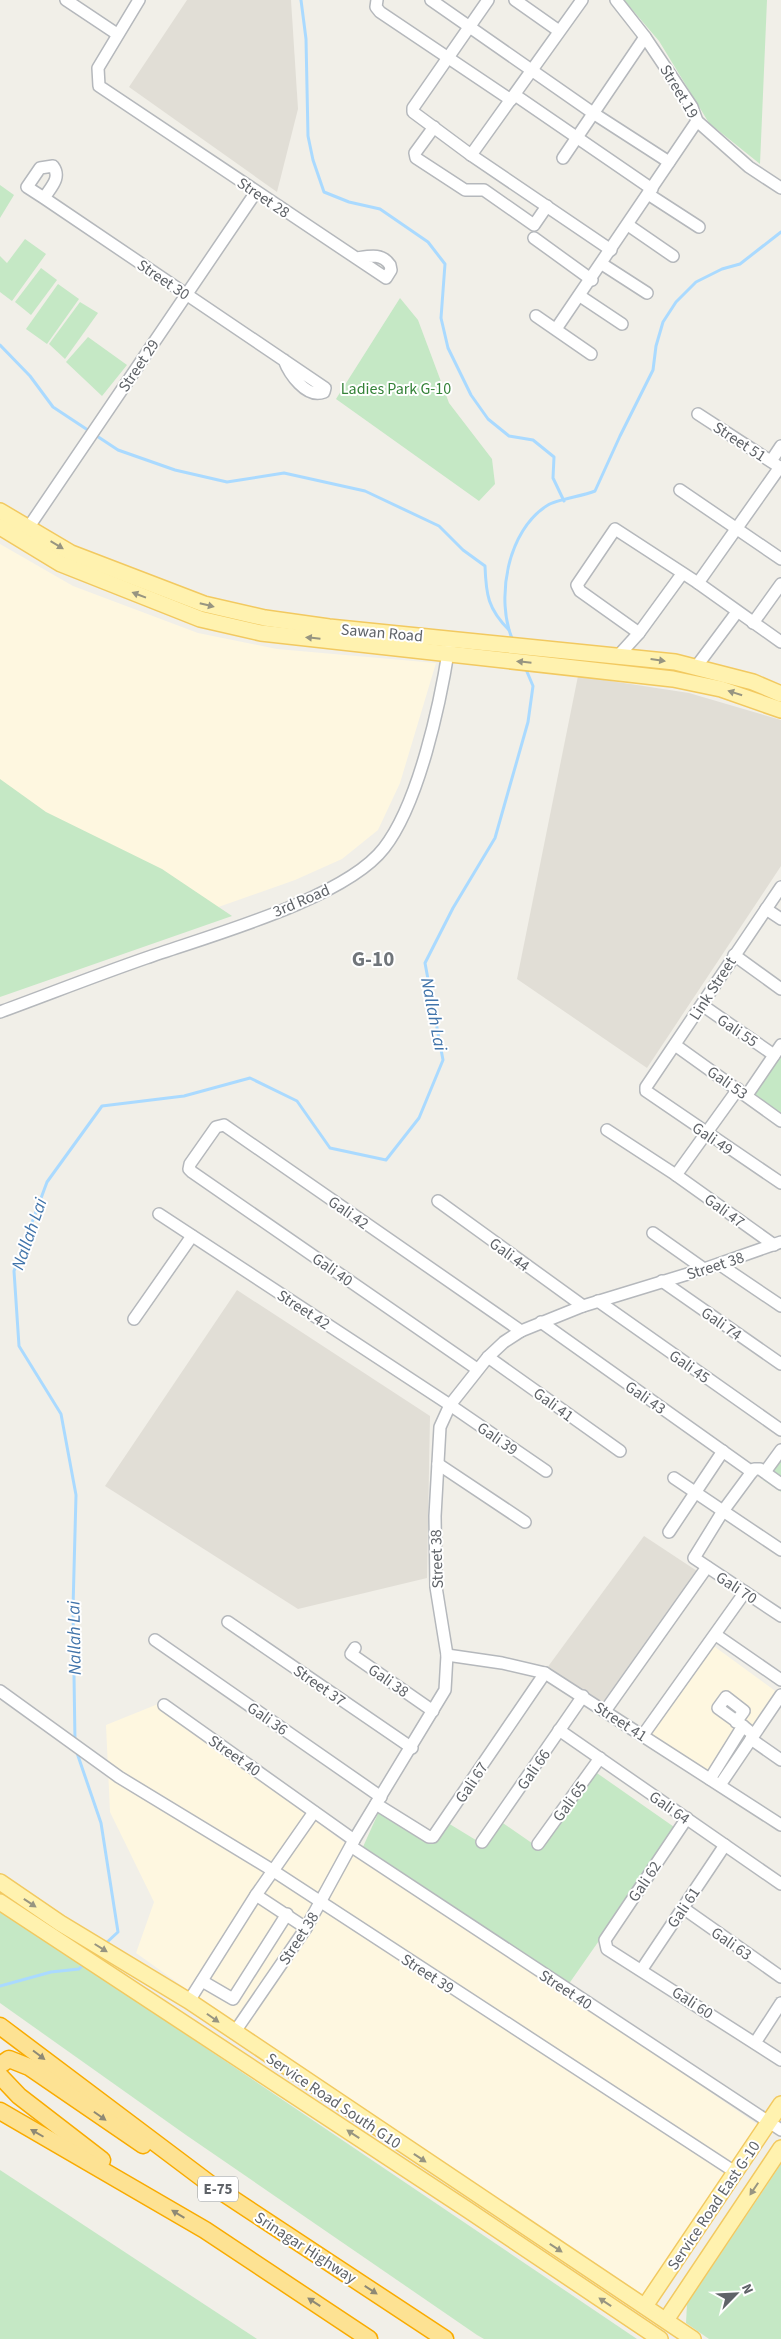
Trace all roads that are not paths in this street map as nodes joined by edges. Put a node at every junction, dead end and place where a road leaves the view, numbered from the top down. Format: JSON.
{"nodes":[{"id":1,"x":66,"y":0,"type":"edge"},
{"id":2,"x":139,"y":0,"type":"edge"},
{"id":3,"x":377,"y":0,"type":"edge"},
{"id":4,"x":431,"y":0,"type":"edge"},
{"id":5,"x":488,"y":0,"type":"edge"},
{"id":6,"x":515,"y":0,"type":"edge"},
{"id":7,"x":582,"y":0,"type":"edge"},
{"id":8,"x":616,"y":0,"type":"edge"},
{"id":9,"x":469,"y":27,"type":"junction"},
{"id":10,"x":559,"y":31,"type":"junction"},
{"id":11,"x":117,"y":34,"type":"junction"},
{"id":12,"x":645,"y":37,"type":"junction"},
{"id":13,"x":448,"y":59,"type":"junction"},
{"id":14,"x":532,"y":71,"type":"junction"},
{"id":15,"x":513,"y":98,"type":"junction"},
{"id":16,"x":593,"y":113,"type":"junction"},
{"id":17,"x":697,"y":121,"type":"junction"},
{"id":18,"x":434,"y":127,"type":"junction"},
{"id":19,"x":576,"y":138,"type":"junction"},
{"id":20,"x":471,"y":154,"type":"junction"},
{"id":21,"x":563,"y":158,"type":"dead end"},
{"id":22,"x":669,"y":162,"type":"junction"},
{"id":23,"x":495,"y":171,"type":"junction"},
{"id":24,"x":781,"y":188,"type":"edge"},
{"id":25,"x":484,"y":190,"type":"junction"},
{"id":26,"x":256,"y":192,"type":"junction"},
{"id":27,"x":650,"y":192,"type":"junction"},
{"id":28,"x":44,"y":198,"type":"dead end"},
{"id":29,"x":547,"y":206,"type":"junction"},
{"id":30,"x":628,"y":225,"type":"junction"},
{"id":31,"x":699,"y":227,"type":"dead end"},
{"id":32,"x":534,"y":238,"type":"dead end"},
{"id":33,"x":611,"y":250,"type":"junction"},
{"id":34,"x":673,"y":256,"type":"dead end"},
{"id":35,"x":357,"y":258,"type":"dead end"},
{"id":36,"x":602,"y":264,"type":"junction"},
{"id":37,"x":592,"y":280,"type":"junction"},
{"id":38,"x":647,"y":293,"type":"dead end"},
{"id":39,"x":186,"y":294,"type":"junction"},
{"id":40,"x":580,"y":296,"type":"junction"},
{"id":41,"x":536,"y":316,"type":"dead end"},
{"id":42,"x":622,"y":324,"type":"dead end"},
{"id":43,"x":556,"y":329,"type":"junction"},
{"id":44,"x":591,"y":354,"type":"dead end"},
{"id":45,"x":284,"y":360,"type":"dead end"},
{"id":46,"x":698,"y":414,"type":"dead end"},
{"id":47,"x":781,"y":446,"type":"edge"},
{"id":48,"x":777,"y":466,"type":"edge"},
{"id":49,"x":680,"y":490,"type":"dead end"},
{"id":50,"x":0,"y":510,"type":"edge"},
{"id":51,"x":0,"y":527,"type":"edge"},
{"id":52,"x":736,"y":528,"type":"junction"},
{"id":53,"x":24,"y":533,"type":"junction"},
{"id":54,"x":781,"y":558,"type":"edge"},
{"id":55,"x":682,"y":574,"type":"junction"},
{"id":56,"x":698,"y":583,"type":"junction"},
{"id":57,"x":781,"y":584,"type":"edge"},
{"id":58,"x":738,"y":612,"type":"junction"},
{"id":59,"x":753,"y":623,"type":"junction"},
{"id":60,"x":639,"y":633,"type":"junction"},
{"id":61,"x":781,"y":642,"type":"edge"},
{"id":62,"x":449,"y":645,"type":"junction"},
{"id":63,"x":619,"y":655,"type":"junction"},
{"id":64,"x":696,"y":667,"type":"junction"},
{"id":65,"x":781,"y":694,"type":"edge"},
{"id":66,"x":781,"y":710,"type":"edge"},
{"id":67,"x":781,"y":887,"type":"edge"},
{"id":68,"x":766,"y":909,"type":"junction"},
{"id":69,"x":781,"y":919,"type":"edge"},
{"id":70,"x":734,"y":956,"type":"junction"},
{"id":71,"x":781,"y":989,"type":"edge"},
{"id":72,"x":702,"y":1005,"type":"junction"},
{"id":73,"x":0,"y":1012,"type":"edge"},
{"id":74,"x":675,"y":1045,"type":"junction"},
{"id":75,"x":778,"y":1050,"type":"edge"},
{"id":76,"x":646,"y":1091,"type":"joint"},
{"id":77,"x":743,"y":1092,"type":"junction"},
{"id":78,"x":781,"y":1120,"type":"edge"},
{"id":79,"x":608,"y":1130,"type":"dead end"},
{"id":80,"x":706,"y":1133,"type":"junction"},
{"id":81,"x":189,"y":1169,"type":"joint"},
{"id":82,"x":676,"y":1175,"type":"junction"},
{"id":83,"x":781,"y":1183,"type":"edge"},
{"id":84,"x":438,"y":1201,"type":"dead end"},
{"id":85,"x":159,"y":1214,"type":"dead end"},
{"id":86,"x":653,"y":1233,"type":"dead end"},
{"id":87,"x":192,"y":1236,"type":"junction"},
{"id":88,"x":777,"y":1244,"type":"edge"},
{"id":89,"x":719,"y":1264,"type":"junction"},
{"id":90,"x":704,"y":1269,"type":"junction"},
{"id":91,"x":662,"y":1281,"type":"junction"},
{"id":92,"x":598,"y":1301,"type":"junction"},
{"id":93,"x":583,"y":1306,"type":"junction"},
{"id":94,"x":781,"y":1306,"type":"edge"},
{"id":95,"x":134,"y":1319,"type":"dead end"},
{"id":96,"x":541,"y":1322,"type":"junction"},
{"id":97,"x":522,"y":1331,"type":"junction"},
{"id":98,"x":488,"y":1357,"type":"junction"},
{"id":99,"x":781,"y":1364,"type":"edge"},
{"id":100,"x":477,"y":1369,"type":"junction"},
{"id":101,"x":450,"y":1405,"type":"junction"},
{"id":102,"x":781,"y":1430,"type":"edge"},
{"id":103,"x":781,"y":1450,"type":"edge"},
{"id":104,"x":620,"y":1451,"type":"dead end"},
{"id":105,"x":723,"y":1451,"type":"junction"},
{"id":106,"x":438,"y":1464,"type":"junction"},
{"id":107,"x":546,"y":1471,"type":"dead end"},
{"id":108,"x":758,"y":1471,"type":"junction"},
{"id":109,"x":674,"y":1478,"type":"dead end"},
{"id":110,"x":781,"y":1484,"type":"edge"},
{"id":111,"x":695,"y":1492,"type":"junction"},
{"id":112,"x":723,"y":1511,"type":"junction"},
{"id":113,"x":525,"y":1522,"type":"dead end"},
{"id":114,"x":669,"y":1532,"type":"dead end"},
{"id":115,"x":781,"y":1550,"type":"edge"},
{"id":116,"x":707,"y":1567,"type":"junction"},
{"id":117,"x":744,"y":1592,"type":"junction"},
{"id":118,"x":781,"y":1616,"type":"edge"},
{"id":119,"x":228,"y":1622,"type":"dead end"},
{"id":120,"x":716,"y":1634,"type":"junction"},
{"id":121,"x":155,"y":1640,"type":"dead end"},
{"id":122,"x":355,"y":1648,"type":"dead end"},
{"id":123,"x":447,"y":1655,"type":"junction"},
{"id":124,"x":545,"y":1673,"type":"junction"},
{"id":125,"x":781,"y":1680,"type":"edge"},
{"id":126,"x":0,"y":1692,"type":"edge"},
{"id":127,"x":583,"y":1696,"type":"junction"},
{"id":128,"x":781,"y":1696,"type":"edge"},
{"id":129,"x":164,"y":1705,"type":"dead end"},
{"id":130,"x":433,"y":1711,"type":"junction"},
{"id":131,"x":605,"y":1711,"type":"junction"},
{"id":132,"x":559,"y":1730,"type":"junction"},
{"id":133,"x":643,"y":1735,"type":"junction"},
{"id":134,"x":753,"y":1737,"type":"junction"},
{"id":135,"x":412,"y":1748,"type":"junction"},
{"id":136,"x":600,"y":1758,"type":"junction"},
{"id":137,"x":781,"y":1760,"type":"edge"},
{"id":138,"x":710,"y":1779,"type":"junction"},
{"id":139,"x":720,"y":1785,"type":"junction"},
{"id":140,"x":379,"y":1801,"type":"junction"},
{"id":141,"x":314,"y":1812,"type":"junction"},
{"id":142,"x":686,"y":1818,"type":"junction"},
{"id":143,"x":781,"y":1825,"type":"edge"},
{"id":144,"x":482,"y":1842,"type":"dead end"},
{"id":145,"x":353,"y":1844,"type":"junction"},
{"id":146,"x":538,"y":1844,"type":"dead end"},
{"id":147,"x":725,"y":1845,"type":"junction"},
{"id":148,"x":272,"y":1870,"type":"junction"},
{"id":149,"x":0,"y":1882,"type":"edge"},
{"id":150,"x":781,"y":1884,"type":"edge"},
{"id":151,"x":256,"y":1895,"type":"junction"},
{"id":152,"x":0,"y":1902,"type":"edge"},
{"id":153,"x":321,"y":1904,"type":"junction"},
{"id":154,"x":683,"y":1908,"type":"junction"},
{"id":155,"x":287,"y":1914,"type":"junction"},
{"id":156,"x":306,"y":1928,"type":"junction"},
{"id":157,"x":605,"y":1945,"type":"joint"},
{"id":158,"x":642,"y":1969,"type":"junction"},
{"id":159,"x":781,"y":1977,"type":"edge"},
{"id":160,"x":202,"y":1981,"type":"junction"},
{"id":161,"x":189,"y":2001,"type":"junction"},
{"id":162,"x":781,"y":2003,"type":"edge"},
{"id":163,"x":0,"y":2026,"type":"edge"},
{"id":164,"x":234,"y":2033,"type":"junction"},
{"id":165,"x":755,"y":2043,"type":"junction"},
{"id":166,"x":781,"y":2060,"type":"edge"},
{"id":167,"x":0,"y":2065,"type":"edge"},
{"id":168,"x":0,"y":2076,"type":"edge"},
{"id":169,"x":781,"y":2104,"type":"edge"},
{"id":170,"x":0,"y":2111,"type":"edge"},
{"id":171,"x":775,"y":2126,"type":"edge"},
{"id":172,"x":781,"y":2148,"type":"edge"},
{"id":173,"x":188,"y":2167,"type":"junction"},
{"id":174,"x":735,"y":2172,"type":"junction"},
{"id":175,"x":476,"y":2195,"type":"junction"},
{"id":176,"x":154,"y":2200,"type":"junction"},
{"id":177,"x":468,"y":2210,"type":"junction"},
{"id":178,"x":644,"y":2306,"type":"junction"},
{"id":179,"x":666,"y":2320,"type":"junction"},
{"id":180,"x":369,"y":2339,"type":"edge"},
{"id":181,"x":445,"y":2339,"type":"edge"},
{"id":182,"x":660,"y":2339,"type":"edge"},
{"id":183,"x":693,"y":2339,"type":"edge"}],
"edges":[{"from":1,"to":11,"type":"street"},
{"from":2,"to":11,"type":"street"},
{"from":3,"to":13,"type":"street"},
{"from":4,"to":9,"type":"street"},
{"from":5,"to":9,"type":"street"},
{"from":6,"to":10,"type":"street"},
{"from":7,"to":10,"type":"street"},
{"from":8,"to":12,"type":"street","name":"Street 19"},
{"from":9,"to":13,"type":"street"},
{"from":9,"to":14,"type":"street"},
{"from":10,"to":14,"type":"street"},
{"from":11,"to":26,"type":"street","name":"Street 28"},
{"from":12,"to":16,"type":"street"},
{"from":12,"to":17,"type":"street","name":"Street 19"},
{"from":13,"to":15,"type":"street"},
{"from":13,"to":18,"type":"street"},
{"from":14,"to":15,"type":"street"},
{"from":14,"to":16,"type":"street"},
{"from":15,"to":19,"type":"street"},
{"from":15,"to":20,"type":"street"},
{"from":16,"to":19,"type":"street"},
{"from":16,"to":22,"type":"street"},
{"from":17,"to":22,"type":"street"},
{"from":17,"to":24,"type":"street","name":"Street 19"},
{"from":18,"to":20,"type":"street"},
{"from":18,"to":25,"type":"street"},
{"from":19,"to":21,"type":"street"},
{"from":19,"to":27,"type":"street"},
{"from":20,"to":23,"type":"street"},
{"from":22,"to":27,"type":"street"},
{"from":23,"to":25,"type":"street"},
{"from":23,"to":29,"type":"street"},
{"from":25,"to":29,"type":"street"},
{"from":26,"to":35,"type":"street","name":"Street 28"},
{"from":26,"to":39,"type":"street","name":"Street 29"},
{"from":27,"to":30,"type":"street"},
{"from":27,"to":31,"type":"street"},
{"from":28,"to":39,"type":"street","name":"Street 30"},
{"from":29,"to":33,"type":"street"},
{"from":30,"to":33,"type":"street"},
{"from":30,"to":34,"type":"street"},
{"from":32,"to":37,"type":"street"},
{"from":33,"to":36,"type":"street"},
{"from":36,"to":37,"type":"street"},
{"from":36,"to":38,"type":"street"},
{"from":37,"to":40,"type":"street"},
{"from":39,"to":45,"type":"street","name":"Street 30"},
{"from":39,"to":53,"type":"street","name":"Street 29"},
{"from":40,"to":42,"type":"street"},
{"from":40,"to":43,"type":"street"},
{"from":41,"to":43,"type":"street"},
{"from":43,"to":44,"type":"street"},
{"from":46,"to":48,"type":"street","name":"Street 51"},
{"from":47,"to":48,"type":"street"},
{"from":48,"to":52,"type":"street"},
{"from":49,"to":52,"type":"street"},
{"from":50,"to":53,"type":"main road","name":"Sawan Road"},
{"from":51,"to":53,"type":"main road","name":"Sawan Road"},
{"from":52,"to":54,"type":"street"},
{"from":52,"to":56,"type":"street"},
{"from":53,"to":62,"type":"main road","name":"Sawan Road"},
{"from":55,"to":56,"type":"street"},
{"from":55,"to":60,"type":"street"},
{"from":55,"to":60,"type":"street"},
{"from":56,"to":58,"type":"street"},
{"from":57,"to":59,"type":"street"},
{"from":58,"to":59,"type":"street"},
{"from":58,"to":64,"type":"street"},
{"from":59,"to":61,"type":"street"},
{"from":60,"to":63,"type":"street"},
{"from":62,"to":63,"type":"main road","name":"Sawan Road"},
{"from":66,"to":62,"type":"main road","name":"Sawan Road","one_way":true},
{"from":62,"to":73,"type":"street","name":"3rd Road"},
{"from":63,"to":64,"type":"main road","name":"Sawan Road","one_way":true},
{"from":64,"to":65,"type":"main road","name":"Sawan Road"},
{"from":67,"to":68,"type":"street","name":"Link Street"},
{"from":68,"to":69,"type":"street"},
{"from":68,"to":70,"type":"street","name":"Link Street"},
{"from":70,"to":71,"type":"street"},
{"from":70,"to":72,"type":"street","name":"Link Street"},
{"from":72,"to":74,"type":"street","name":"Link Street"},
{"from":72,"to":75,"type":"street","name":"Gali 55"},
{"from":74,"to":76,"type":"street","name":"Link Street"},
{"from":74,"to":77,"type":"street","name":"Gali 53"},
{"from":75,"to":77,"type":"street"},
{"from":76,"to":80,"type":"street","name":"Gali 49"},
{"from":77,"to":78,"type":"street","name":"Gali 53"},
{"from":77,"to":80,"type":"street"},
{"from":79,"to":82,"type":"street","name":"Gali 47"},
{"from":80,"to":82,"type":"street"},
{"from":80,"to":83,"type":"street","name":"Gali 49"},
{"from":81,"to":97,"type":"street","name":"Gali 42"},
{"from":81,"to":100,"type":"street","name":"Gali 40"},
{"from":82,"to":88,"type":"street","name":"Gali 47"},
{"from":84,"to":93,"type":"street","name":"Gali 44"},
{"from":85,"to":87,"type":"street","name":"Street 42"},
{"from":86,"to":90,"type":"street"},
{"from":87,"to":95,"type":"street"},
{"from":87,"to":101,"type":"street","name":"Street 42"},
{"from":88,"to":89,"type":"street","name":"Street 38"},
{"from":89,"to":90,"type":"street","name":"Street 38"},
{"from":89,"to":94,"type":"street"},
{"from":90,"to":91,"type":"street","name":"Street 38"},
{"from":91,"to":92,"type":"street","name":"Street 38"},
{"from":91,"to":99,"type":"street","name":"Gali 74"},
{"from":92,"to":93,"type":"street","name":"Street 38"},
{"from":92,"to":102,"type":"street","name":"Gali 45"},
{"from":93,"to":96,"type":"street","name":"Street 38"},
{"from":96,"to":97,"type":"street","name":"Street 38"},
{"from":96,"to":105,"type":"street","name":"Gali 43"},
{"from":97,"to":98,"type":"street","name":"Street 38"},
{"from":98,"to":100,"type":"street","name":"Street 38"},
{"from":98,"to":104,"type":"street","name":"Gali 41"},
{"from":100,"to":101,"type":"street","name":"Street 38"},
{"from":101,"to":106,"type":"street","name":"Street 38"},
{"from":101,"to":107,"type":"street","name":"Gali 39"},
{"from":103,"to":108,"type":"street"},
{"from":105,"to":108,"type":"street","name":"Gali 43"},
{"from":105,"to":111,"type":"street"},
{"from":106,"to":113,"type":"street"},
{"from":106,"to":123,"type":"street","name":"Street 38"},
{"from":108,"to":110,"type":"street","name":"Gali 43"},
{"from":108,"to":112,"type":"street"},
{"from":109,"to":111,"type":"street"},
{"from":111,"to":112,"type":"street"},
{"from":111,"to":114,"type":"street"},
{"from":112,"to":115,"type":"street"},
{"from":112,"to":116,"type":"street","name":"Gali 70"},
{"from":116,"to":117,"type":"street","name":"Gali 70"},
{"from":116,"to":131,"type":"street"},
{"from":117,"to":118,"type":"street","name":"Gali 70"},
{"from":117,"to":120,"type":"street"},
{"from":119,"to":135,"type":"street","name":"Street 37"},
{"from":120,"to":125,"type":"street"},
{"from":120,"to":133,"type":"street"},
{"from":121,"to":140,"type":"street","name":"Gali 36"},
{"from":122,"to":130,"type":"street","name":"Gali 38"},
{"from":123,"to":124,"type":"street","name":"Street 41"},
{"from":123,"to":130,"type":"street","name":"Street 38"},
{"from":124,"to":127,"type":"street","name":"Street 41"},
{"from":124,"to":140,"type":"street","name":"Gali 67"},
{"from":126,"to":148,"type":"street","name":"Street 39"},
{"from":127,"to":131,"type":"street","name":"Street 41"},
{"from":127,"to":132,"type":"street","name":"Gali 66"},
{"from":128,"to":134,"type":"street"},
{"from":129,"to":141,"type":"street","name":"Street 40"},
{"from":130,"to":135,"type":"street","name":"Street 38"},
{"from":131,"to":133,"type":"street","name":"Street 41"},
{"from":132,"to":136,"type":"street","name":"Gali 64"},
{"from":132,"to":144,"type":"street","name":"Gali 66"},
{"from":133,"to":138,"type":"street","name":"Street 41"},
{"from":134,"to":137,"type":"street"},
{"from":134,"to":138,"type":"street"},
{"from":134,"to":139,"type":"street"},
{"from":135,"to":140,"type":"street","name":"Street 38"},
{"from":136,"to":142,"type":"street","name":"Gali 64"},
{"from":136,"to":146,"type":"street","name":"Gali 65"},
{"from":138,"to":139,"type":"street","name":"Street 41"},
{"from":139,"to":143,"type":"street","name":"Street 41"},
{"from":140,"to":145,"type":"street","name":"Street 38"},
{"from":141,"to":145,"type":"street","name":"Street 40"},
{"from":141,"to":148,"type":"street"},
{"from":142,"to":147,"type":"street","name":"Gali 64"},
{"from":142,"to":157,"type":"street","name":"Gali 62"},
{"from":145,"to":153,"type":"street","name":"Street 38"},
{"from":145,"to":171,"type":"street","name":"Street 40"},
{"from":147,"to":150,"type":"street","name":"Gali 64"},
{"from":147,"to":154,"type":"street","name":"Gali 61"},
{"from":148,"to":151,"type":"street"},
{"from":148,"to":153,"type":"street","name":"Street 39"},
{"from":149,"to":161,"type":"main road","name":"Service Road South G10","one_way":true},
{"from":151,"to":155,"type":"street"},
{"from":151,"to":160,"type":"street"},
{"from":177,"to":152,"type":"main road","name":"Service Road South G10","one_way":true},
{"from":153,"to":156,"type":"street","name":"Street 38"},
{"from":153,"to":174,"type":"street","name":"Street 39"},
{"from":154,"to":158,"type":"street","name":"Gali 61"},
{"from":154,"to":159,"type":"street","name":"Gali 63"},
{"from":155,"to":156,"type":"street"},
{"from":155,"to":160,"type":"street"},
{"from":156,"to":164,"type":"street","name":"Street 38"},
{"from":157,"to":158,"type":"street","name":"Gali 60"},
{"from":158,"to":165,"type":"street","name":"Gali 60"},
{"from":160,"to":161,"type":"street"},
{"from":161,"to":164,"type":"main road","name":"Service Road South G10","one_way":true},
{"from":162,"to":165,"type":"street"},
{"from":163,"to":173,"type":"highway","name":"Srinagar Highway","number":"E-75","one_way":true},
{"from":164,"to":175,"type":"main road","name":"Service Road South G10","one_way":true},
{"from":165,"to":166,"type":"street","name":"Gali 60"},
{"from":167,"to":173,"type":"highway","one_way":true},
{"from":168,"to":176,"type":"highway"},
{"from":169,"to":171,"type":"main road","name":"Service Road East G-10"},
{"from":176,"to":170,"type":"highway","number":"E-75","one_way":true},
{"from":171,"to":174,"type":"main road","name":"Service Road East G-10"},
{"from":172,"to":179,"type":"main road","name":"Service Road East G-10","one_way":true},
{"from":173,"to":181,"type":"highway","name":"Srinagar Highway","number":"E-75","one_way":true},
{"from":174,"to":178,"type":"main road","name":"Service Road East G-10"},
{"from":175,"to":177,"type":"main road"},
{"from":175,"to":178,"type":"main road","name":"Service Road South G10","one_way":true},
{"from":180,"to":176,"type":"highway","number":"E-75","one_way":true},
{"from":182,"to":177,"type":"main road","name":"Service Road South G10","one_way":true},
{"from":178,"to":179,"type":"main road","name":"Service Road South G10"},
{"from":179,"to":183,"type":"main road","name":"Service Road South G10"}]}
